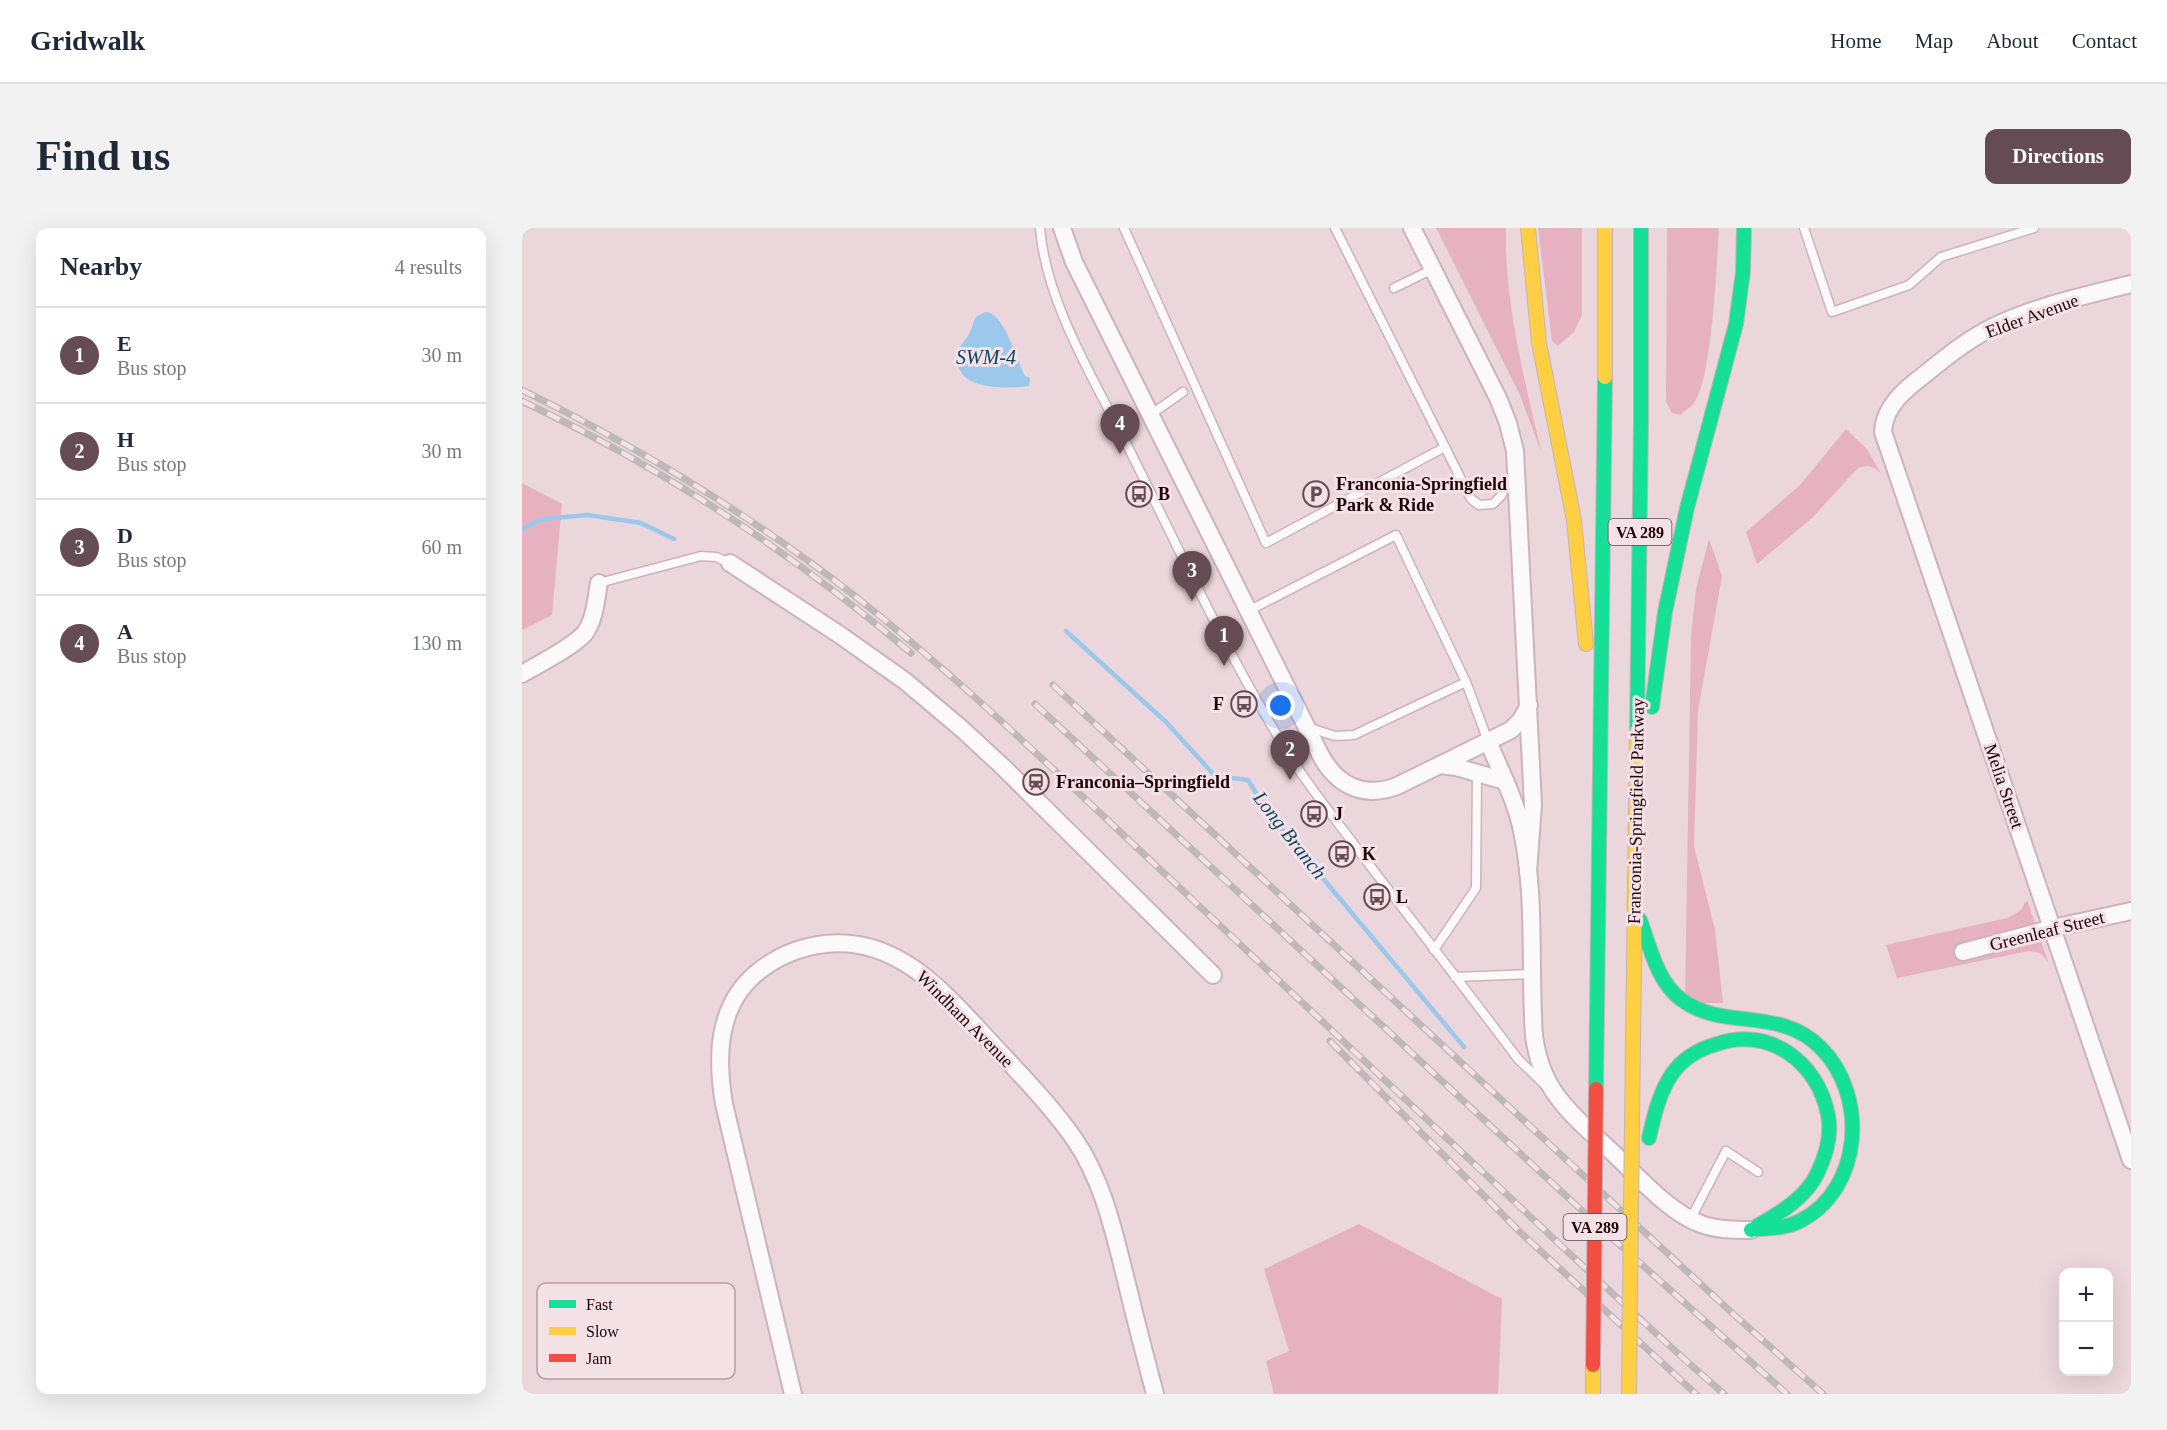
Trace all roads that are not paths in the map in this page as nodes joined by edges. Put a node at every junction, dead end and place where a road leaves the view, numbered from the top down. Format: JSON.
{"nodes":[{"id":1,"x":1040,"y":228,"type":"edge"},
{"id":2,"x":1062,"y":228,"type":"edge"},
{"id":3,"x":1124,"y":228,"type":"edge"},
{"id":4,"x":1335,"y":228,"type":"edge"},
{"id":5,"x":1413,"y":228,"type":"edge"},
{"id":6,"x":1528,"y":228,"type":"edge"},
{"id":7,"x":1605,"y":228,"type":"edge"},
{"id":8,"x":1641,"y":228,"type":"edge"},
{"id":9,"x":1744,"y":228,"type":"edge"},
{"id":10,"x":1804,"y":228,"type":"edge"},
{"id":11,"x":2034,"y":228,"type":"edge"},
{"id":12,"x":1432,"y":269,"type":"junction"},
{"id":13,"x":2131,"y":284,"type":"edge"},
{"id":14,"x":1394,"y":288,"type":"dead end"},
{"id":15,"x":1183,"y":392,"type":"dead end"},
{"id":16,"x":1888,"y":411,"type":"joint"},
{"id":17,"x":1150,"y":415,"type":"junction"},
{"id":18,"x":1445,"y":447,"type":"junction"},
{"id":19,"x":1517,"y":468,"type":"junction"},
{"id":20,"x":730,"y":563,"type":"joint"},
{"id":21,"x":599,"y":583,"type":"joint"},
{"id":22,"x":1248,"y":611,"type":"junction"},
{"id":23,"x":522,"y":674,"type":"edge"},
{"id":24,"x":1466,"y":682,"type":"junction"},
{"id":25,"x":1529,"y":705,"type":"junction"},
{"id":26,"x":1306,"y":727,"type":"junction"},
{"id":27,"x":1601,"y":731,"type":"junction"},
{"id":28,"x":1488,"y":741,"type":"junction"},
{"id":29,"x":1440,"y":765,"type":"junction"},
{"id":30,"x":1477,"y":772,"type":"junction"},
{"id":31,"x":1505,"y":781,"type":"junction"},
{"id":32,"x":1636,"y":836,"type":"junction"},
{"id":33,"x":1528,"y":872,"type":"junction"},
{"id":34,"x":1635,"y":907,"type":"junction"},
{"id":35,"x":2131,"y":911,"type":"edge"},
{"id":36,"x":2053,"y":928,"type":"junction"},
{"id":37,"x":1434,"y":950,"type":"junction"},
{"id":38,"x":1963,"y":952,"type":"dead end"},
{"id":39,"x":1532,"y":974,"type":"junction"},
{"id":40,"x":1213,"y":975,"type":"dead end"},
{"id":41,"x":1455,"y":976,"type":"junction"},
{"id":42,"x":1556,"y":1095,"type":"junction"},
{"id":43,"x":2131,"y":1160,"type":"edge"},
{"id":44,"x":1758,"y":1172,"type":"dead end"},
{"id":45,"x":1631,"y":1213,"type":"junction"},
{"id":46,"x":1690,"y":1220,"type":"junction"},
{"id":47,"x":1751,"y":1230,"type":"junction"},
{"id":48,"x":793,"y":1394,"type":"edge"},
{"id":49,"x":1155,"y":1394,"type":"edge"},
{"id":50,"x":1593,"y":1394,"type":"edge"},
{"id":51,"x":1629,"y":1394,"type":"edge"}],
"edges":[{"from":1,"to":37,"type":"lane"},
{"from":2,"to":17,"type":"street"},
{"from":3,"to":18,"type":"lane"},
{"from":4,"to":18,"type":"lane"},
{"from":5,"to":12,"type":"street"},
{"from":6,"to":27,"type":"main road"},
{"from":7,"to":27,"type":"main road","name":"Franconia-Springfield Parkway","number":"VA 289"},
{"from":8,"to":32,"type":"main road","name":"Franconia-Springfield Parkway","number":"VA 289"},
{"from":9,"to":32,"type":"main road"},
{"from":10,"to":11,"type":"lane"},
{"from":12,"to":14,"type":"lane"},
{"from":12,"to":19,"type":"street"},
{"from":13,"to":16,"type":"street","name":"Elder Avenue"},
{"from":15,"to":17,"type":"lane"},
{"from":16,"to":36,"type":"street","name":"Melia Street"},
{"from":17,"to":22,"type":"street"},
{"from":18,"to":19,"type":"lane"},
{"from":19,"to":25,"type":"street"},
{"from":20,"to":21,"type":"lane"},
{"from":20,"to":40,"type":"street"},
{"from":21,"to":23,"type":"street"},
{"from":22,"to":24,"type":"lane"},
{"from":22,"to":26,"type":"street"},
{"from":24,"to":26,"type":"lane"},
{"from":24,"to":28,"type":"lane"},
{"from":25,"to":28,"type":"street"},
{"from":25,"to":33,"type":"street"},
{"from":26,"to":29,"type":"street"},
{"from":27,"to":50,"type":"main road","name":"Franconia-Springfield Parkway","number":"VA 289","bridge":true},
{"from":28,"to":29,"type":"street"},
{"from":28,"to":31,"type":"street"},
{"from":29,"to":30,"type":"street"},
{"from":30,"to":31,"type":"street"},
{"from":30,"to":37,"type":"lane"},
{"from":31,"to":33,"type":"street"},
{"from":32,"to":34,"type":"main road","name":"Franconia-Springfield Parkway","number":"VA 289"},
{"from":33,"to":39,"type":"street"},
{"from":34,"to":45,"type":"main road","name":"Franconia-Springfield Parkway","number":"VA 289","bridge":true},
{"from":34,"to":47,"type":"main road"},
{"from":35,"to":36,"type":"street","name":"Greenleaf Street"},
{"from":36,"to":38,"type":"street","name":"Greenleaf Street"},
{"from":36,"to":43,"type":"street","name":"Melia Street"},
{"from":37,"to":41,"type":"lane"},
{"from":39,"to":41,"type":"lane"},
{"from":39,"to":42,"type":"street"},
{"from":41,"to":42,"type":"lane"},
{"from":42,"to":46,"type":"street"},
{"from":44,"to":46,"type":"lane"},
{"from":45,"to":47,"type":"main road","bridge":true},
{"from":45,"to":51,"type":"main road","name":"Franconia-Springfield Parkway","number":"VA 289","bridge":true},
{"from":46,"to":47,"type":"street"},
{"from":48,"to":49,"type":"street","name":"Windham Avenue"}]}
